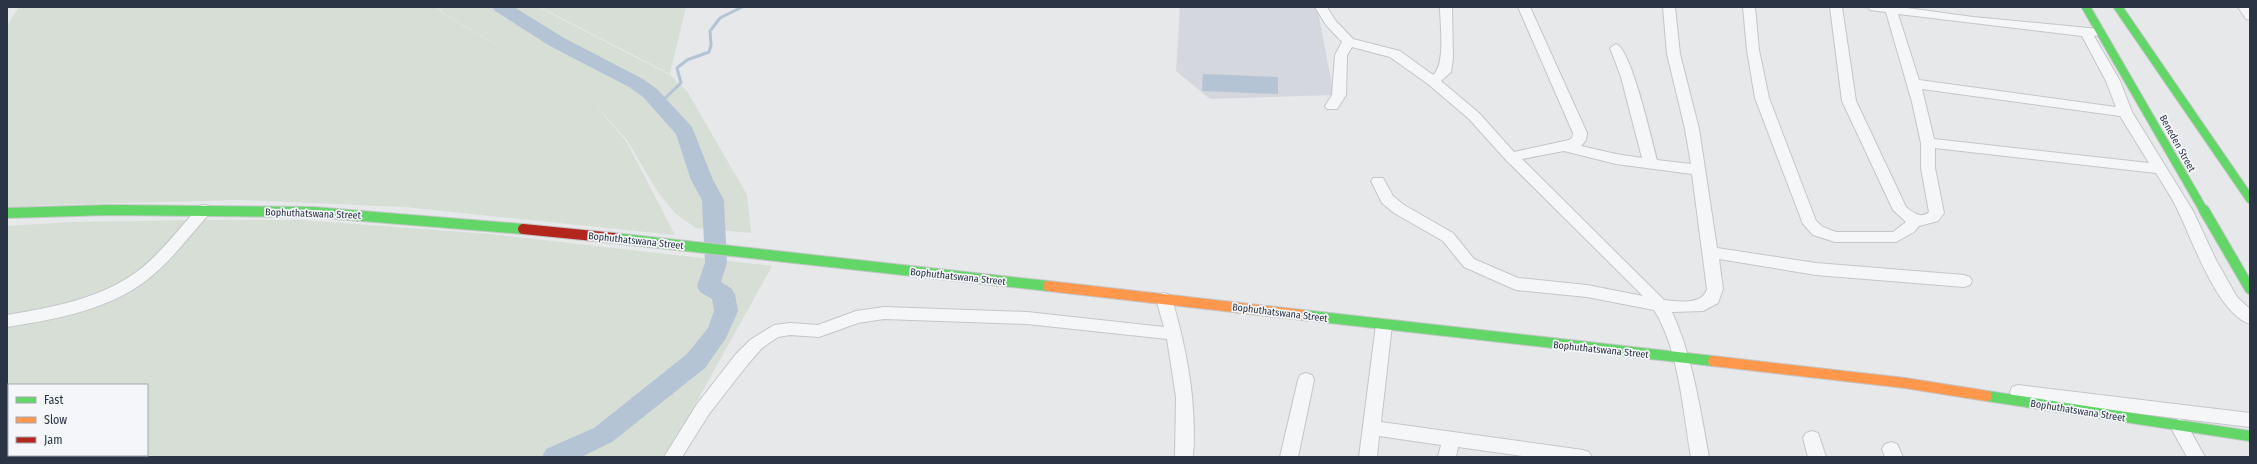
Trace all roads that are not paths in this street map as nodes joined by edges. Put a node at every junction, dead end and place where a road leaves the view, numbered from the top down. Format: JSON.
{"nodes":[{"id":1,"x":1321,"y":7,"type":"edge"},
{"id":2,"x":1446,"y":7,"type":"edge"},
{"id":3,"x":1524,"y":7,"type":"edge"},
{"id":4,"x":1669,"y":7,"type":"edge"},
{"id":5,"x":1749,"y":7,"type":"edge"},
{"id":6,"x":1836,"y":7,"type":"edge"},
{"id":7,"x":1874,"y":7,"type":"edge"},
{"id":8,"x":2086,"y":7,"type":"edge"},
{"id":9,"x":2118,"y":7,"type":"edge"},
{"id":10,"x":2244,"y":7,"type":"edge"},
{"id":11,"x":1891,"y":10,"type":"junction"},
{"id":12,"x":2250,"y":16,"type":"edge"},
{"id":13,"x":2102,"y":32,"type":"junction"},
{"id":14,"x":2086,"y":34,"type":"junction"},
{"id":15,"x":1349,"y":42,"type":"junction"},
{"id":16,"x":1616,"y":48,"type":"dead end"},
{"id":17,"x":1433,"y":81,"type":"junction"},
{"id":18,"x":1915,"y":84,"type":"junction"},
{"id":19,"x":1332,"y":106,"type":"dead end"},
{"id":20,"x":2125,"y":112,"type":"junction"},
{"id":21,"x":1928,"y":143,"type":"junction"},
{"id":22,"x":1564,"y":146,"type":"junction"},
{"id":23,"x":1511,"y":157,"type":"junction"},
{"id":24,"x":1651,"y":164,"type":"junction"},
{"id":25,"x":2159,"y":169,"type":"junction"},
{"id":26,"x":1699,"y":170,"type":"junction"},
{"id":27,"x":1378,"y":181,"type":"dead end"},
{"id":28,"x":2250,"y":199,"type":"edge"},
{"id":29,"x":204,"y":210,"type":"junction"},
{"id":30,"x":7,"y":213,"type":"edge"},
{"id":31,"x":1915,"y":220,"type":"junction"},
{"id":32,"x":1710,"y":252,"type":"junction"},
{"id":33,"x":1964,"y":281,"type":"dead end"},
{"id":34,"x":2250,"y":289,"type":"edge"},
{"id":35,"x":1164,"y":299,"type":"junction"},
{"id":36,"x":1661,"y":306,"type":"junction"},
{"id":37,"x":2250,"y":318,"type":"edge"},
{"id":38,"x":9,"y":323,"type":"edge"},
{"id":39,"x":1384,"y":325,"type":"junction"},
{"id":40,"x":1175,"y":334,"type":"junction"},
{"id":41,"x":1680,"y":356,"type":"junction"},
{"id":42,"x":1306,"y":380,"type":"dead end"},
{"id":43,"x":1906,"y":383,"type":"junction"},
{"id":44,"x":2250,"y":420,"type":"edge"},
{"id":45,"x":2179,"y":426,"type":"junction"},
{"id":46,"x":1372,"y":428,"type":"junction"},
{"id":47,"x":2250,"y":436,"type":"edge"},
{"id":48,"x":1812,"y":438,"type":"dead end"},
{"id":49,"x":1451,"y":440,"type":"junction"},
{"id":50,"x":1532,"y":454,"type":"edge"},
{"id":51,"x":673,"y":457,"type":"edge"},
{"id":52,"x":1184,"y":457,"type":"edge"},
{"id":53,"x":1289,"y":457,"type":"edge"},
{"id":54,"x":1368,"y":457,"type":"edge"},
{"id":55,"x":1447,"y":457,"type":"edge"},
{"id":56,"x":1583,"y":457,"type":"edge"},
{"id":57,"x":1700,"y":457,"type":"edge"},
{"id":58,"x":1817,"y":457,"type":"edge"},
{"id":59,"x":2196,"y":457,"type":"edge"}],
"edges":[{"from":1,"to":15,"type":"street"},
{"from":2,"to":17,"type":"street"},
{"from":3,"to":22,"type":"street"},
{"from":4,"to":26,"type":"street"},
{"from":5,"to":31,"type":"street"},
{"from":6,"to":31,"type":"street"},
{"from":7,"to":11,"type":"street"},
{"from":8,"to":13,"type":"street","name":"Beneden Street"},
{"from":9,"to":28,"type":"street"},
{"from":10,"to":12,"type":"street"},
{"from":11,"to":14,"type":"street"},
{"from":11,"to":18,"type":"street"},
{"from":13,"to":14,"type":"street"},
{"from":13,"to":34,"type":"street","name":"Beneden Street"},
{"from":14,"to":20,"type":"street"},
{"from":15,"to":17,"type":"street"},
{"from":15,"to":19,"type":"street"},
{"from":16,"to":24,"type":"street"},
{"from":17,"to":23,"type":"street"},
{"from":18,"to":20,"type":"street"},
{"from":18,"to":21,"type":"street"},
{"from":20,"to":25,"type":"street"},
{"from":21,"to":25,"type":"street"},
{"from":21,"to":31,"type":"street"},
{"from":22,"to":23,"type":"street"},
{"from":22,"to":24,"type":"street"},
{"from":23,"to":36,"type":"street"},
{"from":24,"to":26,"type":"street"},
{"from":25,"to":37,"type":"street"},
{"from":26,"to":32,"type":"street"},
{"from":27,"to":36,"type":"street"},
{"from":29,"to":30,"type":"street","name":"Bophuthatswana Street"},
{"from":29,"to":35,"type":"street","name":"Bophuthatswana Street"},
{"from":29,"to":38,"type":"street"},
{"from":32,"to":33,"type":"street"},
{"from":32,"to":36,"type":"street"},
{"from":35,"to":39,"type":"street","name":"Bophuthatswana Street"},
{"from":35,"to":40,"type":"street"},
{"from":36,"to":41,"type":"street"},
{"from":39,"to":41,"type":"street","name":"Bophuthatswana Street"},
{"from":39,"to":46,"type":"street"},
{"from":40,"to":51,"type":"street"},
{"from":40,"to":52,"type":"street"},
{"from":41,"to":43,"type":"street","name":"Bophuthatswana Street"},
{"from":41,"to":57,"type":"street"},
{"from":42,"to":53,"type":"street"},
{"from":43,"to":44,"type":"street","name":"Bophuthatswana Street"},
{"from":43,"to":45,"type":"street","name":"Bophuthatswana Street"},
{"from":45,"to":47,"type":"street","name":"Bophuthatswana Street"},
{"from":45,"to":59,"type":"street"},
{"from":46,"to":49,"type":"street"},
{"from":46,"to":54,"type":"street"},
{"from":48,"to":58,"type":"street"},
{"from":49,"to":50,"type":"street"},
{"from":49,"to":55,"type":"street"},
{"from":50,"to":56,"type":"street"}]}
